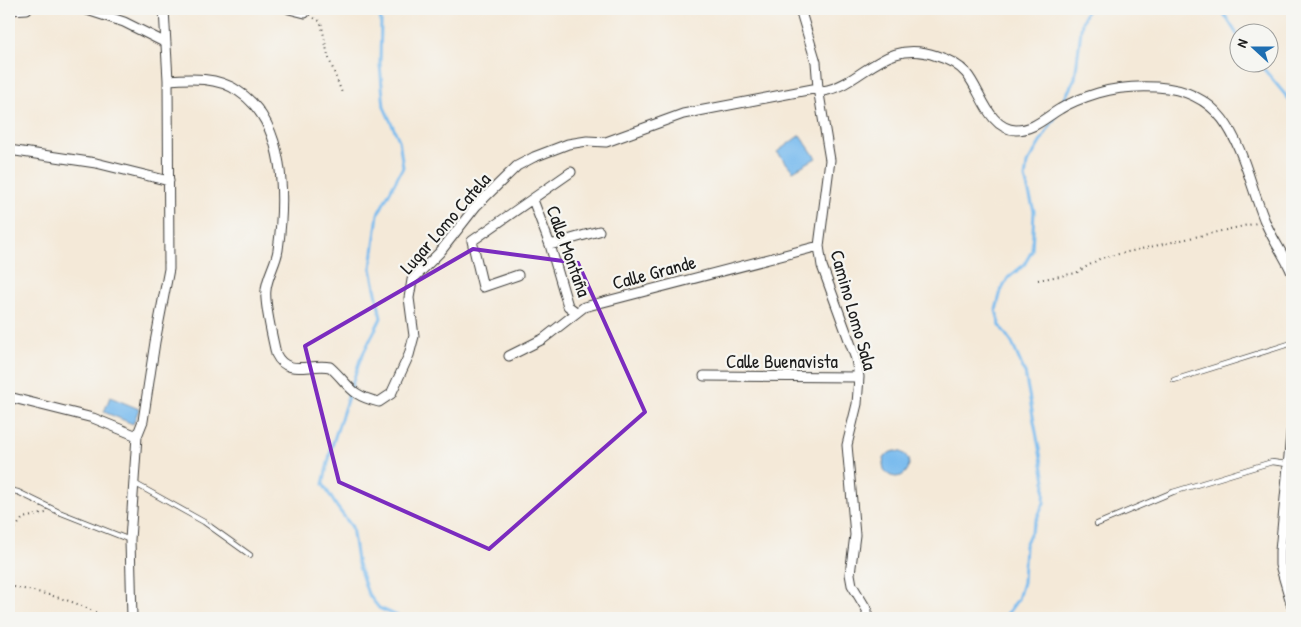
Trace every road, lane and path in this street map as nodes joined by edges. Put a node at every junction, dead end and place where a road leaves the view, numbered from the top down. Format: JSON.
{"nodes":[{"id":1,"x":27,"y":9,"type":"edge"},
{"id":2,"x":84,"y":9,"type":"edge"},
{"id":3,"x":164,"y":9,"type":"edge"},
{"id":4,"x":289,"y":9,"type":"edge"},
{"id":5,"x":800,"y":9,"type":"edge"},
{"id":6,"x":9,"y":10,"type":"edge"},
{"id":7,"x":305,"y":13,"type":"joint"},
{"id":8,"x":166,"y":44,"type":"junction"},
{"id":9,"x":168,"y":80,"type":"junction"},
{"id":10,"x":818,"y":88,"type":"junction"},
{"id":11,"x":342,"y":93,"type":"dead end"},
{"id":12,"x":9,"y":150,"type":"edge"},
{"id":13,"x":571,"y":172,"type":"dead end"},
{"id":14,"x":169,"y":181,"type":"junction"},
{"id":15,"x":533,"y":200,"type":"junction"},
{"id":16,"x":1265,"y":222,"type":"junction"},
{"id":17,"x":599,"y":231,"type":"dead end"},
{"id":18,"x":550,"y":245,"type":"junction"},
{"id":19,"x":819,"y":246,"type":"junction"},
{"id":20,"x":1292,"y":272,"type":"edge"},
{"id":21,"x":518,"y":275,"type":"dead end"},
{"id":22,"x":1038,"y":280,"type":"dead end"},
{"id":23,"x":576,"y":312,"type":"junction"},
{"id":24,"x":1292,"y":343,"type":"edge"},
{"id":25,"x":509,"y":356,"type":"dead end"},
{"id":26,"x":704,"y":376,"type":"dead end"},
{"id":27,"x":859,"y":377,"type":"junction"},
{"id":28,"x":1174,"y":380,"type":"dead end"},
{"id":29,"x":9,"y":397,"type":"edge"},
{"id":30,"x":1292,"y":424,"type":"edge"},
{"id":31,"x":137,"y":436,"type":"junction"},
{"id":32,"x":1287,"y":464,"type":"junction"},
{"id":33,"x":134,"y":484,"type":"junction"},
{"id":34,"x":9,"y":490,"type":"edge"},
{"id":35,"x":59,"y":512,"type":"junction"},
{"id":36,"x":1097,"y":524,"type":"dead end"},
{"id":37,"x":9,"y":536,"type":"edge"},
{"id":38,"x":130,"y":540,"type":"junction"},
{"id":39,"x":250,"y":555,"type":"dead end"},
{"id":40,"x":9,"y":586,"type":"edge"},
{"id":41,"x":1292,"y":606,"type":"edge"},
{"id":42,"x":106,"y":618,"type":"edge"},
{"id":43,"x":132,"y":618,"type":"edge"},
{"id":44,"x":867,"y":618,"type":"edge"}],
"edges":[{"from":1,"to":6,"type":"street"},
{"from":2,"to":8,"type":"street"},
{"from":3,"to":8,"type":"street"},
{"from":4,"to":7,"type":"street"},
{"from":5,"to":10,"type":"street","name":"Camino Lomo Sala"},
{"from":7,"to":11,"type":"path"},
{"from":8,"to":9,"type":"street"},
{"from":9,"to":10,"type":"street","name":"Lugar Lomo Catela"},
{"from":9,"to":14,"type":"street"},
{"from":10,"to":16,"type":"street"},
{"from":10,"to":19,"type":"street","name":"Camino Lomo Sala"},
{"from":12,"to":14,"type":"street"},
{"from":13,"to":15,"type":"street"},
{"from":14,"to":31,"type":"street"},
{"from":15,"to":18,"type":"street","name":"Calle Montaña"},
{"from":15,"to":21,"type":"street"},
{"from":16,"to":20,"type":"street"},
{"from":16,"to":22,"type":"path"},
{"from":17,"to":18,"type":"street"},
{"from":18,"to":23,"type":"street","name":"Calle Montaña"},
{"from":19,"to":23,"type":"street","name":"Calle Grande"},
{"from":19,"to":27,"type":"street","name":"Camino Lomo Sala"},
{"from":23,"to":25,"type":"street","name":"Calle Grande"},
{"from":24,"to":28,"type":"lane"},
{"from":26,"to":27,"type":"street","name":"Calle Buenavista"},
{"from":27,"to":44,"type":"street","name":"Camino Lomo Sala"},
{"from":29,"to":31,"type":"street"},
{"from":30,"to":32,"type":"street"},
{"from":31,"to":33,"type":"street"},
{"from":32,"to":36,"type":"lane"},
{"from":32,"to":41,"type":"street"},
{"from":33,"to":38,"type":"street"},
{"from":33,"to":39,"type":"lane"},
{"from":34,"to":35,"type":"lane"},
{"from":35,"to":37,"type":"path"},
{"from":35,"to":38,"type":"lane"},
{"from":38,"to":43,"type":"street"},
{"from":40,"to":42,"type":"path"}]}
